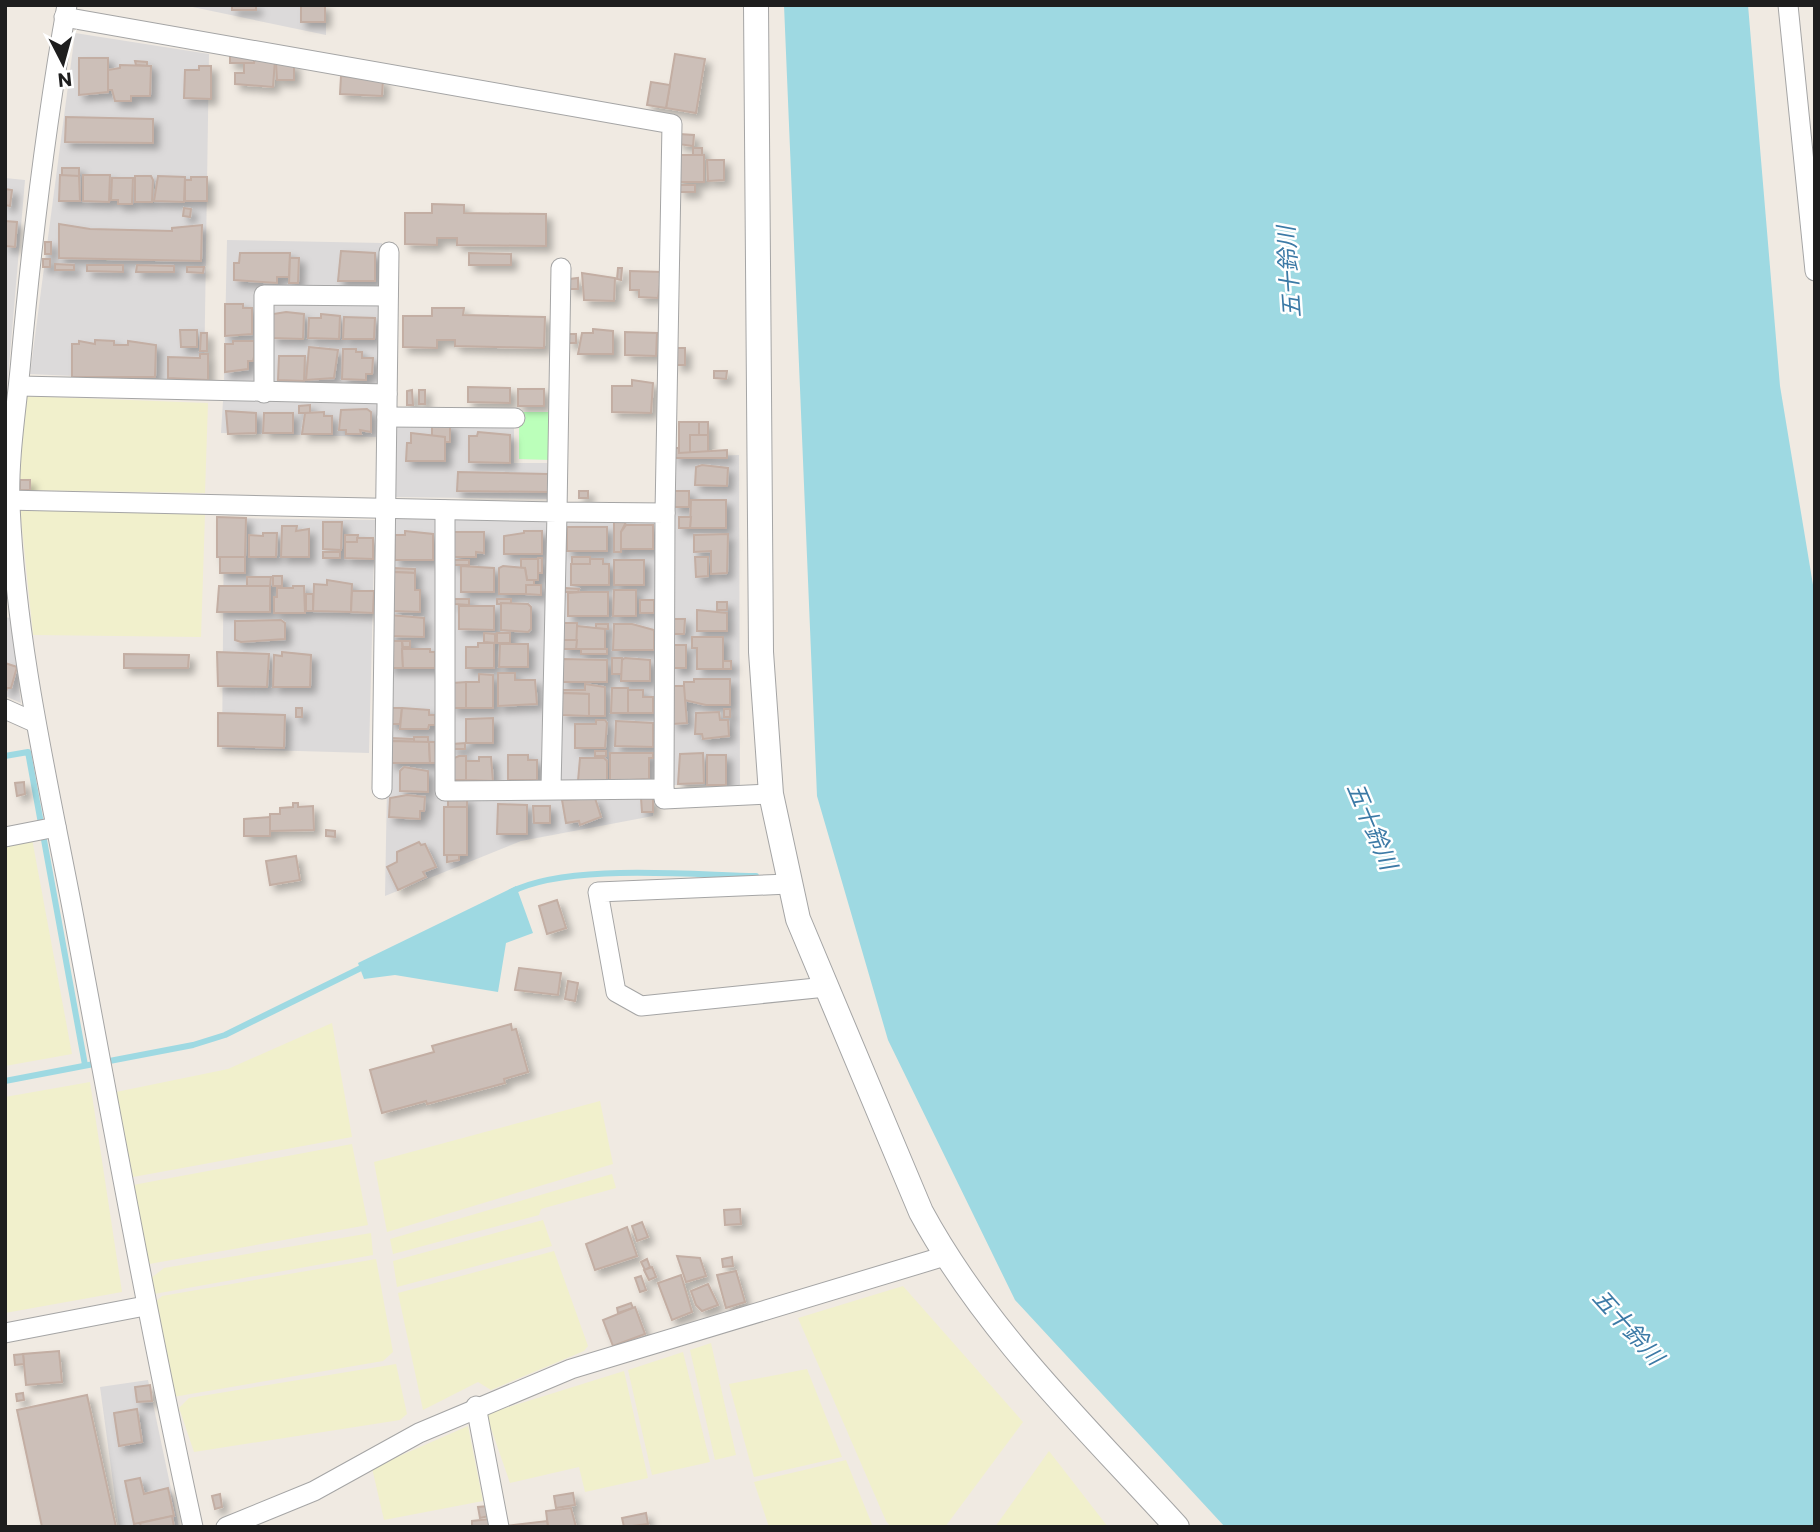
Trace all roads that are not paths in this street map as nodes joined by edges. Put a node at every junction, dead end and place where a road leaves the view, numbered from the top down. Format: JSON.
{"nodes":[{"id":1,"x":756,"y":5,"type":"edge"},
{"id":2,"x":1788,"y":5,"type":"edge"},
{"id":3,"x":66,"y":11,"type":"edge"},
{"id":4,"x":389,"y":251,"type":"dead end"},
{"id":5,"x":561,"y":268,"type":"dead end"},
{"id":6,"x":1815,"y":271,"type":"edge"},
{"id":7,"x":388,"y":296,"type":"junction"},
{"id":8,"x":19,"y":386,"type":"junction"},
{"id":9,"x":264,"y":393,"type":"junction"},
{"id":10,"x":387,"y":394,"type":"junction"},
{"id":11,"x":387,"y":417,"type":"junction"},
{"id":12,"x":515,"y":418,"type":"dead end"},
{"id":13,"x":7,"y":501,"type":"edge"},
{"id":14,"x":385,"y":509,"type":"junction"},
{"id":15,"x":445,"y":510,"type":"junction"},
{"id":16,"x":557,"y":512,"type":"junction"},
{"id":17,"x":665,"y":513,"type":"junction"},
{"id":18,"x":12,"y":609,"type":"edge"},
{"id":19,"x":5,"y":709,"type":"edge"},
{"id":20,"x":34,"y":722,"type":"junction"},
{"id":21,"x":382,"y":789,"type":"dead end"},
{"id":22,"x":551,"y":789,"type":"junction"},
{"id":23,"x":664,"y":789,"type":"junction"},
{"id":24,"x":771,"y":794,"type":"junction"},
{"id":25,"x":56,"y":827,"type":"junction"},
{"id":26,"x":5,"y":837,"type":"edge"},
{"id":27,"x":789,"y":884,"type":"junction"},
{"id":28,"x":826,"y":987,"type":"junction"},
{"id":29,"x":945,"y":1256,"type":"junction"},
{"id":30,"x":145,"y":1307,"type":"junction"},
{"id":31,"x":5,"y":1333,"type":"edge"},
{"id":32,"x":476,"y":1406,"type":"junction"},
{"id":33,"x":193,"y":1527,"type":"edge"},
{"id":34,"x":226,"y":1527,"type":"edge"},
{"id":35,"x":499,"y":1527,"type":"edge"},
{"id":36,"x":1177,"y":1527,"type":"edge"}],
"edges":[{"from":1,"to":24,"type":"street"},
{"from":2,"to":6,"type":"street"},
{"from":3,"to":8,"type":"street"},
{"from":3,"to":17,"type":"street"},
{"from":4,"to":7,"type":"street"},
{"from":5,"to":16,"type":"street"},
{"from":7,"to":9,"type":"street"},
{"from":7,"to":10,"type":"street"},
{"from":8,"to":9,"type":"street"},
{"from":8,"to":13,"type":"street"},
{"from":9,"to":10,"type":"street"},
{"from":10,"to":11,"type":"street"},
{"from":11,"to":12,"type":"street"},
{"from":11,"to":14,"type":"street"},
{"from":13,"to":14,"type":"street"},
{"from":13,"to":18,"type":"street"},
{"from":14,"to":15,"type":"street"},
{"from":14,"to":21,"type":"street"},
{"from":15,"to":16,"type":"street"},
{"from":15,"to":22,"type":"street"},
{"from":16,"to":17,"type":"street"},
{"from":16,"to":22,"type":"street"},
{"from":17,"to":23,"type":"street"},
{"from":18,"to":20,"type":"street"},
{"from":19,"to":20,"type":"street"},
{"from":20,"to":25,"type":"street"},
{"from":22,"to":23,"type":"street"},
{"from":23,"to":24,"type":"street"},
{"from":24,"to":27,"type":"street"},
{"from":25,"to":26,"type":"street"},
{"from":25,"to":30,"type":"street"},
{"from":27,"to":28,"type":"street"},
{"from":27,"to":28,"type":"street"},
{"from":28,"to":29,"type":"street"},
{"from":29,"to":32,"type":"street"},
{"from":29,"to":36,"type":"street"},
{"from":30,"to":31,"type":"street"},
{"from":30,"to":33,"type":"street"},
{"from":32,"to":34,"type":"street"},
{"from":32,"to":35,"type":"street"}]}
